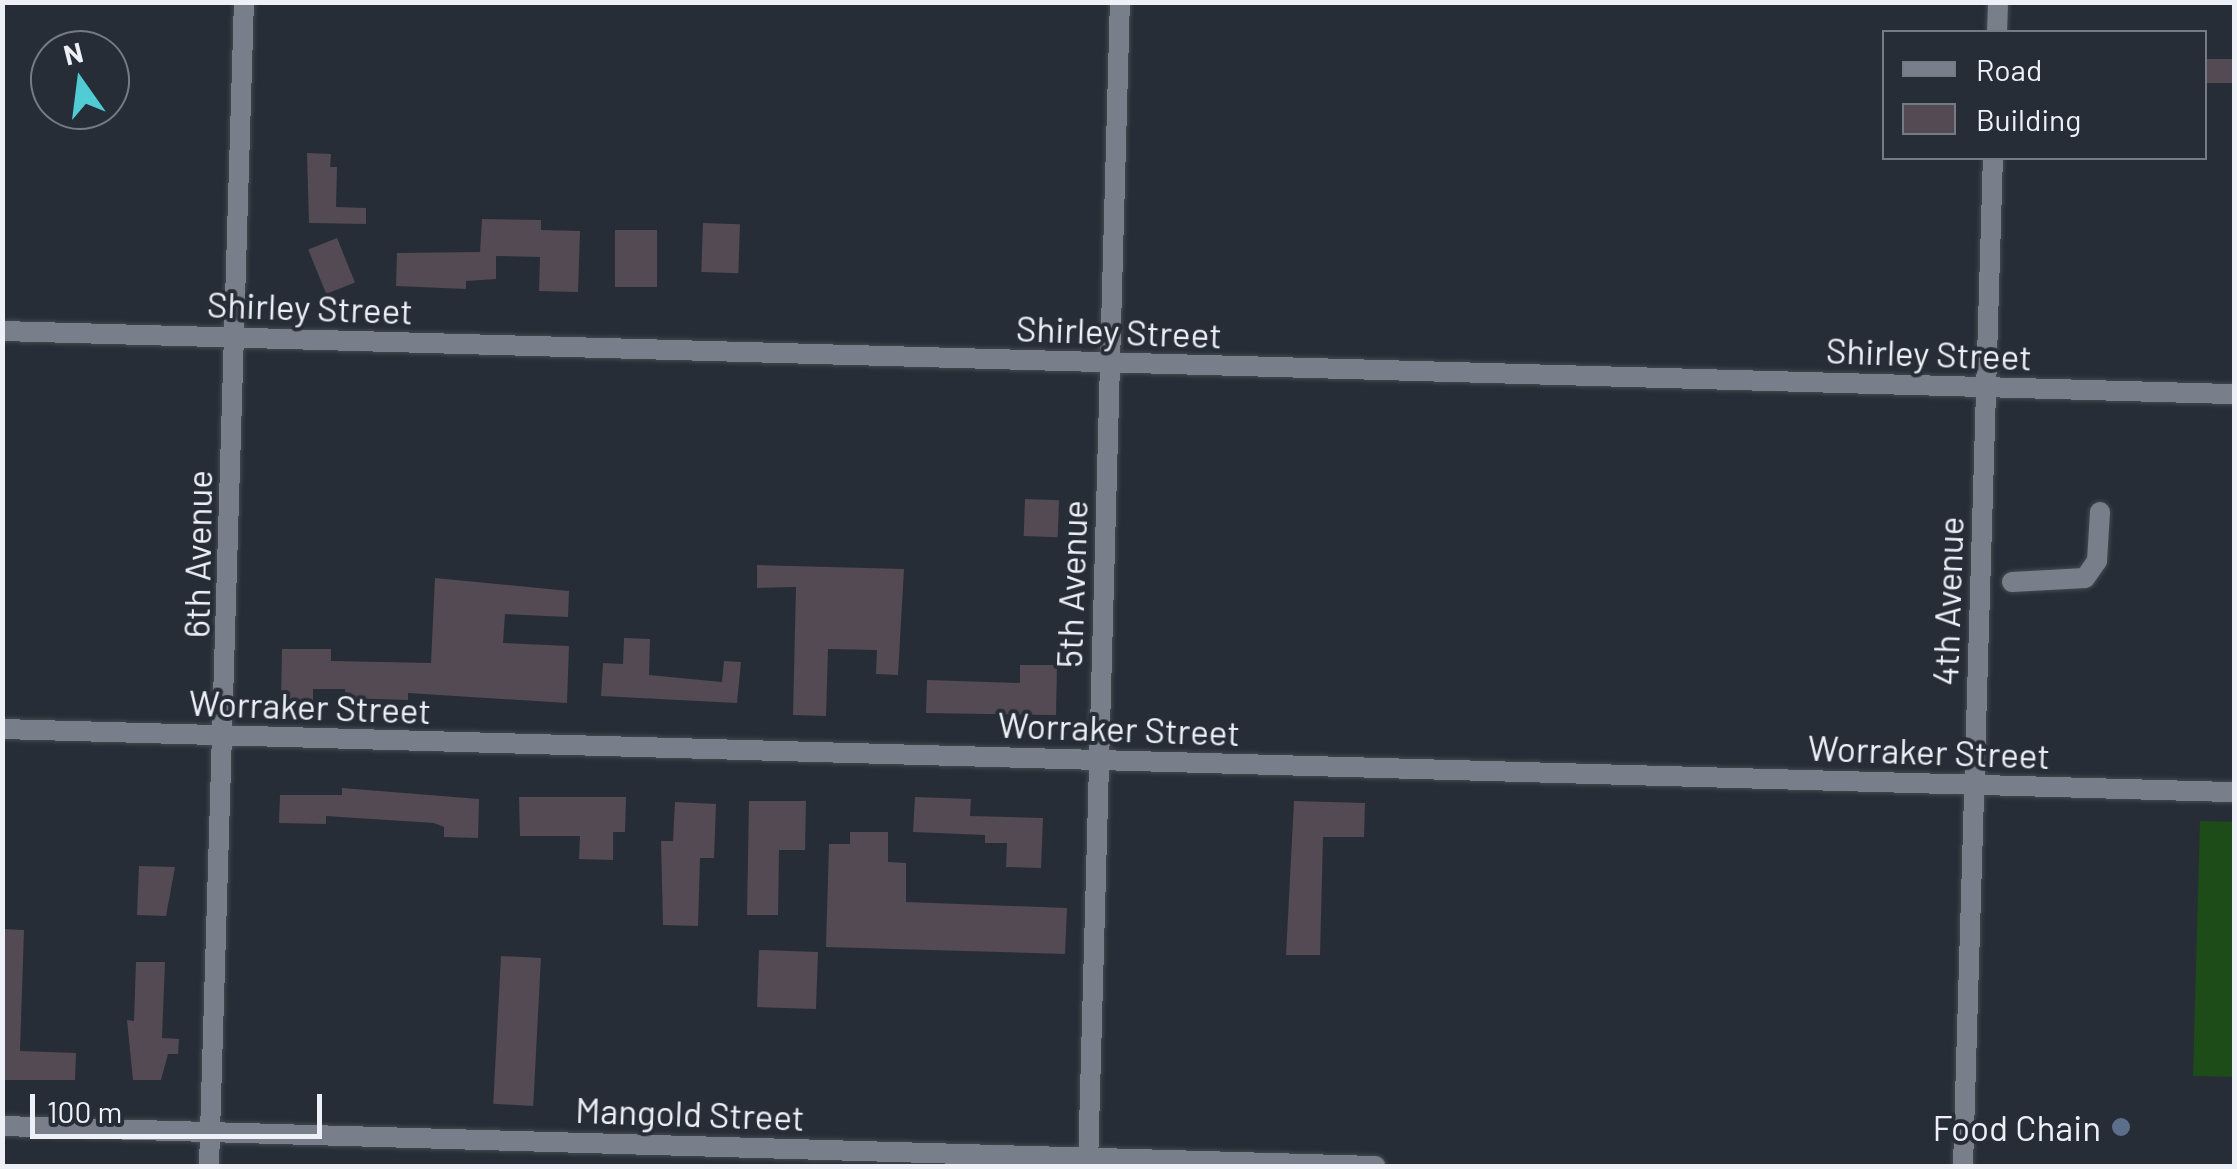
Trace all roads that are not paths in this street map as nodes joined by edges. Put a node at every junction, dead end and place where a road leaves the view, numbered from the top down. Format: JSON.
{"nodes":[{"id":1,"x":244,"y":2,"type":"edge"},
{"id":2,"x":1120,"y":2,"type":"edge"},
{"id":3,"x":1998,"y":2,"type":"edge"},
{"id":4,"x":1997,"y":30,"type":"edge"},
{"id":5,"x":1993,"y":160,"type":"edge"},
{"id":6,"x":2,"y":330,"type":"edge"},
{"id":7,"x":234,"y":337,"type":"junction"},
{"id":8,"x":1110,"y":364,"type":"junction"},
{"id":9,"x":1986,"y":387,"type":"junction"},
{"id":10,"x":2234,"y":394,"type":"edge"},
{"id":11,"x":2100,"y":512,"type":"dead end"},
{"id":12,"x":2012,"y":582,"type":"dead end"},
{"id":13,"x":2,"y":729,"type":"edge"},
{"id":14,"x":226,"y":736,"type":"junction"},
{"id":15,"x":1098,"y":760,"type":"junction"},
{"id":16,"x":1974,"y":785,"type":"junction"},
{"id":17,"x":2234,"y":792,"type":"edge"},
{"id":18,"x":2,"y":1126,"type":"edge"},
{"id":19,"x":210,"y":1131,"type":"junction"},
{"id":20,"x":1088,"y":1162,"type":"edge"},
{"id":21,"x":209,"y":1166,"type":"edge"},
{"id":22,"x":1375,"y":1166,"type":"edge"},
{"id":23,"x":1964,"y":1166,"type":"edge"}],
"edges":[{"from":1,"to":7,"type":"street","name":"6th Avenue"},
{"from":2,"to":8,"type":"street","name":"5th Avenue"},
{"from":3,"to":4,"type":"street"},
{"from":5,"to":9,"type":"street","name":"4th Avenue"},
{"from":6,"to":7,"type":"street","name":"Shirley Street"},
{"from":7,"to":8,"type":"street","name":"Shirley Street"},
{"from":7,"to":14,"type":"street","name":"6th Avenue"},
{"from":8,"to":9,"type":"street","name":"Shirley Street"},
{"from":8,"to":15,"type":"street","name":"5th Avenue"},
{"from":9,"to":10,"type":"street","name":"Shirley Street"},
{"from":9,"to":16,"type":"street","name":"4th Avenue"},
{"from":11,"to":12,"type":"street"},
{"from":13,"to":14,"type":"street","name":"Worraker Street"},
{"from":14,"to":15,"type":"street","name":"Worraker Street"},
{"from":14,"to":19,"type":"street","name":"6th Avenue"},
{"from":15,"to":16,"type":"street","name":"Worraker Street"},
{"from":15,"to":20,"type":"street","name":"5th Avenue"},
{"from":16,"to":17,"type":"street","name":"Worraker Street"},
{"from":16,"to":23,"type":"street","name":"4th Avenue"},
{"from":18,"to":19,"type":"street","name":"Mangold Street"},
{"from":19,"to":20,"type":"street","name":"Mangold Street"},
{"from":19,"to":21,"type":"street","name":"6th Avenue"},
{"from":20,"to":22,"type":"street","name":"Mangold Street"}]}
